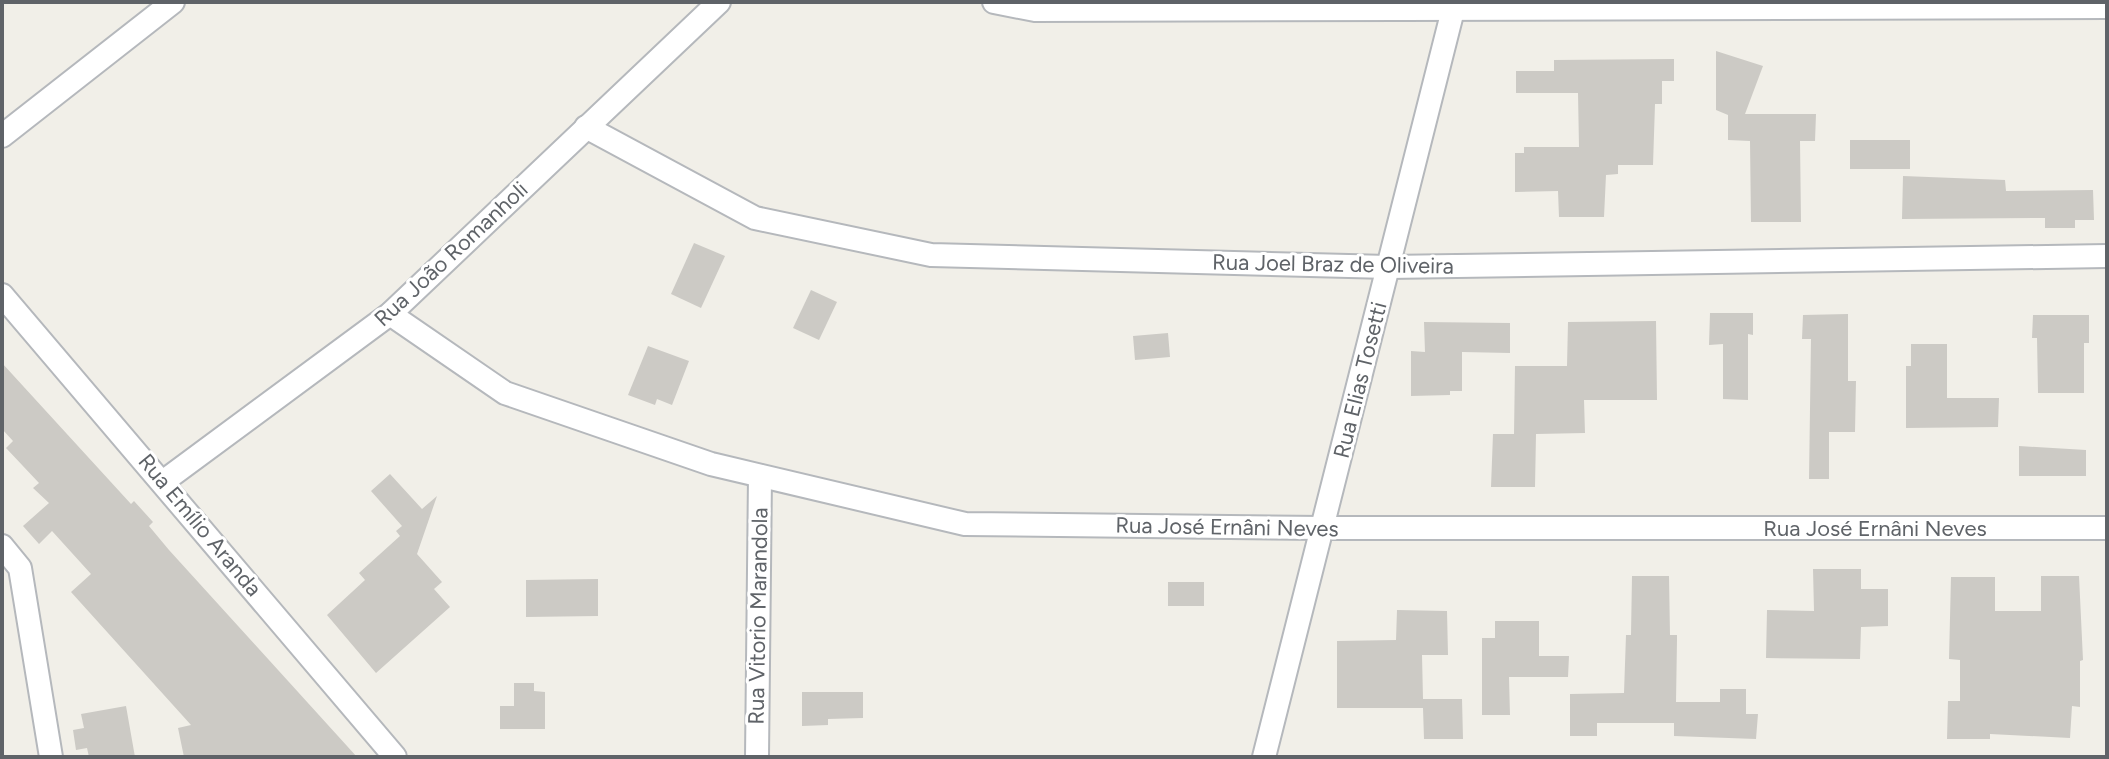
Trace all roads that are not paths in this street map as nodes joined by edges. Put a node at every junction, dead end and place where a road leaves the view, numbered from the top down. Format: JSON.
{"nodes":[{"id":1,"x":719,"y":2,"type":"edge"},
{"id":2,"x":994,"y":2,"type":"edge"},
{"id":3,"x":1454,"y":5,"type":"edge"},
{"id":4,"x":160,"y":6,"type":"edge"},
{"id":5,"x":2107,"y":7,"type":"edge"},
{"id":6,"x":586,"y":127,"type":"junction"},
{"id":7,"x":2,"y":136,"type":"edge"},
{"id":8,"x":2107,"y":256,"type":"edge"},
{"id":9,"x":1388,"y":267,"type":"junction"},
{"id":10,"x":2,"y":295,"type":"edge"},
{"id":11,"x":390,"y":314,"type":"junction"},
{"id":12,"x":760,"y":476,"type":"junction"},
{"id":13,"x":164,"y":481,"type":"junction"},
{"id":14,"x":1322,"y":528,"type":"junction"},
{"id":15,"x":2107,"y":528,"type":"edge"},
{"id":16,"x":2,"y":546,"type":"edge"},
{"id":17,"x":51,"y":757,"type":"edge"},
{"id":18,"x":395,"y":757,"type":"edge"},
{"id":19,"x":757,"y":757,"type":"edge"},
{"id":20,"x":1264,"y":757,"type":"edge"}],
"edges":[{"from":1,"to":6,"type":"street","name":"Rua João Romanholi"},
{"from":2,"to":3,"type":"street"},
{"from":3,"to":5,"type":"street"},
{"from":3,"to":9,"type":"street","name":"Rua Elias Tosetti"},
{"from":4,"to":7,"type":"street"},
{"from":6,"to":9,"type":"street","name":"Rua Joel Braz de Oliveira"},
{"from":6,"to":11,"type":"street","name":"Rua João Romanholi"},
{"from":8,"to":9,"type":"street","name":"Rua Joel Braz de Oliveira"},
{"from":9,"to":14,"type":"street","name":"Rua Elias Tosetti"},
{"from":10,"to":13,"type":"street","name":"Rua Emílio Aranda"},
{"from":11,"to":12,"type":"street","name":"Rua José Ernâni Neves"},
{"from":11,"to":13,"type":"street","name":"Rua João Romanholi"},
{"from":12,"to":14,"type":"street","name":"Rua José Ernâni Neves"},
{"from":12,"to":19,"type":"street","name":"Rua Vitorio Marandola"},
{"from":13,"to":18,"type":"street","name":"Rua Emílio Aranda"},
{"from":14,"to":15,"type":"street","name":"Rua José Ernâni Neves"},
{"from":14,"to":20,"type":"street","name":"Rua Elias Tosetti"},
{"from":16,"to":17,"type":"street"}]}
